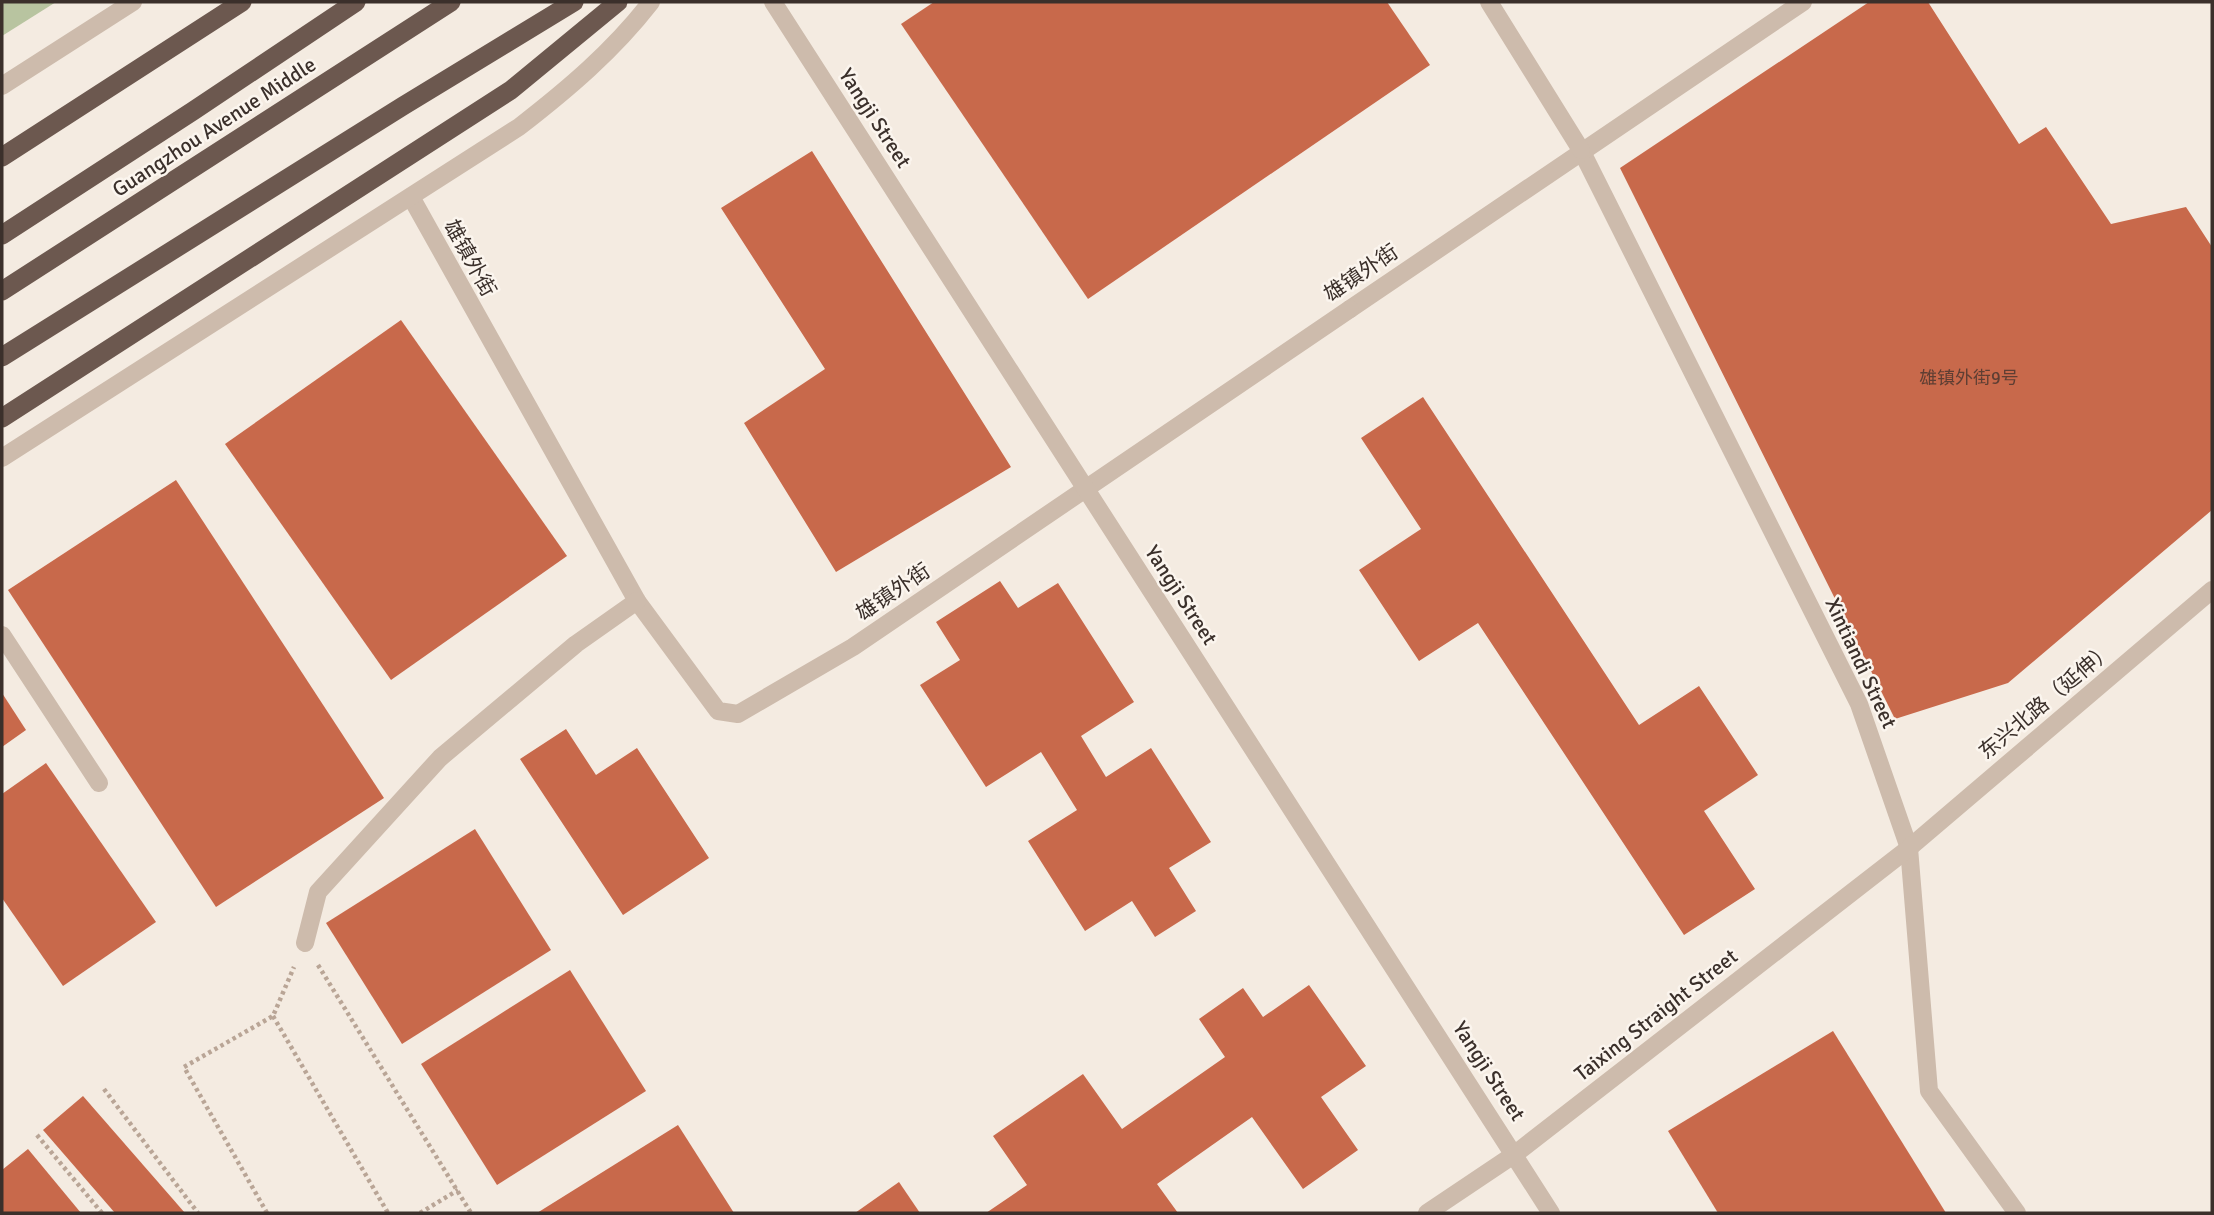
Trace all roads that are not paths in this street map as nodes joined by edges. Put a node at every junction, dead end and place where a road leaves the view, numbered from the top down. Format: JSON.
{"nodes":[{"id":1,"x":133,"y":2,"type":"edge"},
{"id":2,"x":242,"y":2,"type":"edge"},
{"id":3,"x":356,"y":2,"type":"edge"},
{"id":4,"x":451,"y":2,"type":"edge"},
{"id":5,"x":574,"y":2,"type":"edge"},
{"id":6,"x":618,"y":2,"type":"edge"},
{"id":7,"x":651,"y":2,"type":"edge"},
{"id":8,"x":773,"y":2,"type":"edge"},
{"id":9,"x":1489,"y":2,"type":"edge"},
{"id":10,"x":1803,"y":2,"type":"edge"},
{"id":11,"x":2,"y":86,"type":"edge"},
{"id":12,"x":1581,"y":150,"type":"junction"},
{"id":13,"x":2,"y":157,"type":"edge"},
{"id":14,"x":411,"y":197,"type":"junction"},
{"id":15,"x":2,"y":234,"type":"edge"},
{"id":16,"x":2,"y":291,"type":"edge"},
{"id":17,"x":2,"y":357,"type":"edge"},
{"id":18,"x":2,"y":418,"type":"edge"},
{"id":19,"x":2,"y":458,"type":"edge"},
{"id":20,"x":1086,"y":489,"type":"junction"},
{"id":21,"x":2212,"y":590,"type":"edge"},
{"id":22,"x":637,"y":601,"type":"junction"},
{"id":23,"x":2,"y":635,"type":"edge"},
{"id":24,"x":99,"y":783,"type":"dead end"},
{"id":25,"x":1909,"y":848,"type":"junction"},
{"id":26,"x":305,"y":943,"type":"road end"},
{"id":27,"x":1515,"y":1154,"type":"junction"},
{"id":28,"x":1427,"y":1213,"type":"edge"},
{"id":29,"x":1551,"y":1213,"type":"edge"},
{"id":30,"x":2017,"y":1213,"type":"edge"}],
"edges":[{"from":1,"to":11,"type":"street"},
{"from":2,"to":13,"type":"highway"},
{"from":3,"to":15,"type":"highway","name":"Guangzhou Avenue Middle"},
{"from":4,"to":16,"type":"highway","name":"Guangzhou Avenue Middle"},
{"from":5,"to":17,"type":"highway"},
{"from":6,"to":18,"type":"highway"},
{"from":7,"to":14,"type":"street"},
{"from":8,"to":20,"type":"street","name":"Yangji Street"},
{"from":9,"to":12,"type":"street","name":"Xintiandi Street"},
{"from":10,"to":12,"type":"street","name":"雄镇外街"},
{"from":12,"to":20,"type":"street","name":"雄镇外街"},
{"from":12,"to":25,"type":"street","name":"Xintiandi Street"},
{"from":14,"to":19,"type":"street"},
{"from":14,"to":22,"type":"street","name":"雄镇外街"},
{"from":20,"to":22,"type":"street","name":"雄镇外街"},
{"from":20,"to":27,"type":"street","name":"Yangji Street"},
{"from":21,"to":25,"type":"street","name":"东兴北路（延伸）"},
{"from":22,"to":26,"type":"street"},
{"from":23,"to":24,"type":"street"},
{"from":25,"to":27,"type":"street","name":"Taixing Straight Street"},
{"from":25,"to":30,"type":"street","name":"Xintiandi Street"},
{"from":27,"to":28,"type":"street","name":"Taixing Straight Street"},
{"from":27,"to":29,"type":"street","name":"Yangji Street"}]}
